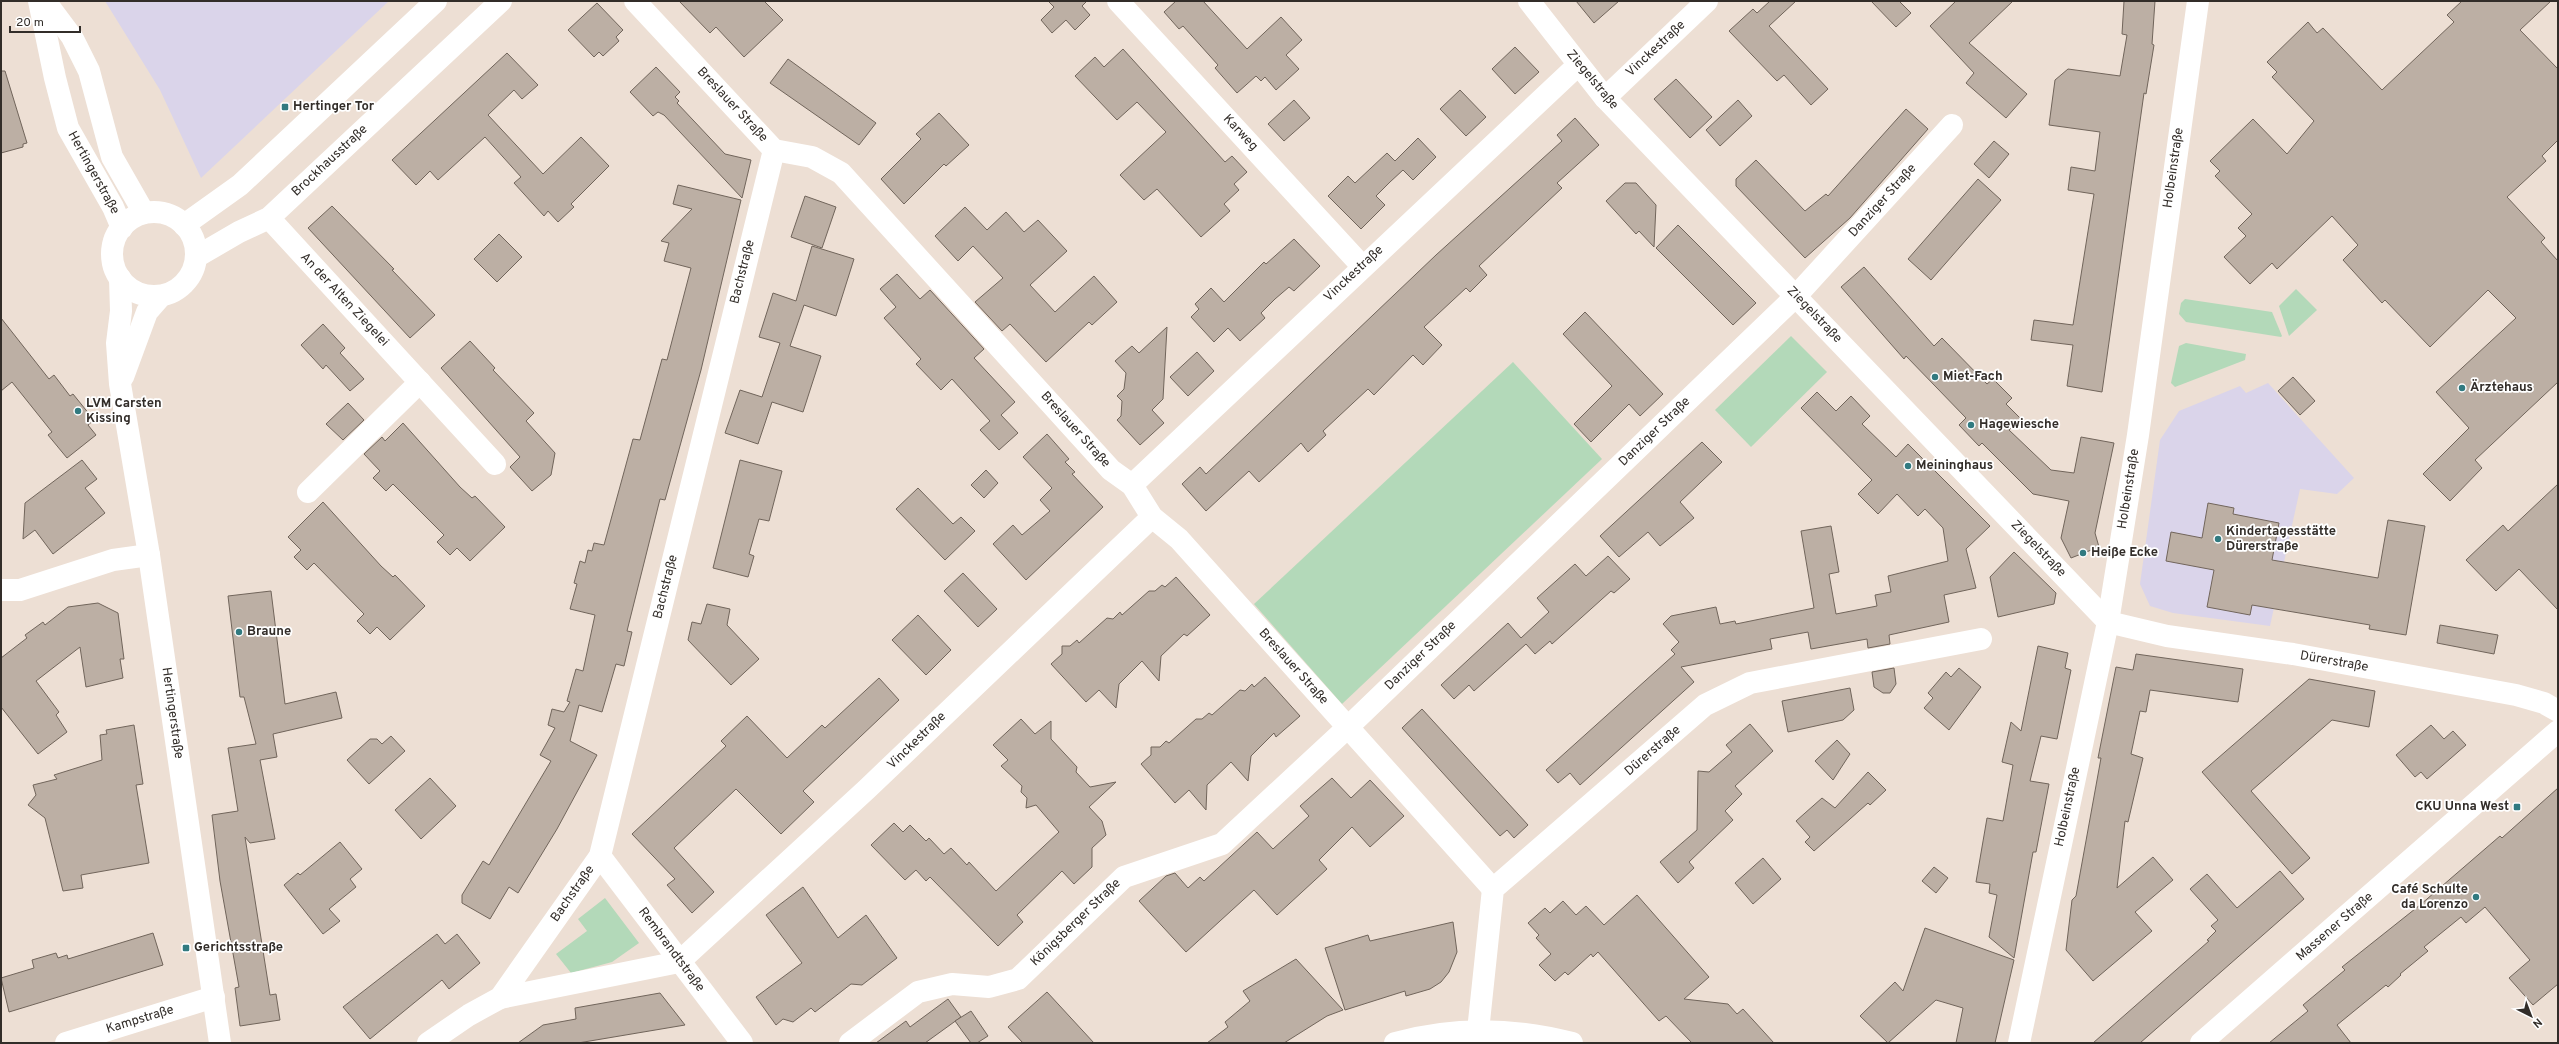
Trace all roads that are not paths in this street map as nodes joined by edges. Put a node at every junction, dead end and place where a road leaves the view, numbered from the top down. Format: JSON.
{"nodes":[{"id":1,"x":39,"y":1,"type":"edge"},
{"id":2,"x":45,"y":1,"type":"edge"},
{"id":3,"x":436,"y":1,"type":"edge"},
{"id":4,"x":635,"y":1,"type":"edge"},
{"id":5,"x":1118,"y":1,"type":"edge"},
{"id":6,"x":1528,"y":1,"type":"edge"},
{"id":7,"x":1707,"y":1,"type":"edge"},
{"id":8,"x":2198,"y":1,"type":"edge"},
{"id":9,"x":491,"y":5,"type":"edge"},
{"id":10,"x":1577,"y":66,"type":"junction"},
{"id":11,"x":1605,"y":98,"type":"junction"},
{"id":12,"x":1952,"y":125,"type":"dead end"},
{"id":13,"x":774,"y":150,"type":"junction"},
{"id":14,"x":144,"y":213,"type":"junction"},
{"id":15,"x":269,"y":218,"type":"junction"},
{"id":16,"x":184,"y":225,"type":"junction"},
{"id":17,"x":122,"y":228,"type":"junction"},
{"id":18,"x":196,"y":257,"type":"junction"},
{"id":19,"x":1362,"y":266,"type":"junction"},
{"id":20,"x":120,"y":278,"type":"junction"},
{"id":21,"x":161,"y":296,"type":"junction"},
{"id":22,"x":1796,"y":296,"type":"junction"},
{"id":23,"x":420,"y":382,"type":"junction"},
{"id":24,"x":120,"y":384,"type":"junction"},
{"id":25,"x":495,"y":464,"type":"dead end"},
{"id":26,"x":1132,"y":485,"type":"junction"},
{"id":27,"x":308,"y":492,"type":"dead end"},
{"id":28,"x":1152,"y":517,"type":"junction"},
{"id":29,"x":149,"y":555,"type":"junction"},
{"id":30,"x":1,"y":590,"type":"edge"},
{"id":31,"x":2108,"y":622,"type":"junction"},
{"id":32,"x":1980,"y":638,"type":"dead end"},
{"id":33,"x":2558,"y":711,"type":"edge"},
{"id":34,"x":1347,"y":728,"type":"junction"},
{"id":35,"x":2558,"y":731,"type":"edge"},
{"id":36,"x":600,"y":856,"type":"junction"},
{"id":37,"x":1493,"y":889,"type":"junction"},
{"id":38,"x":679,"y":962,"type":"junction"},
{"id":39,"x":214,"y":997,"type":"junction"},
{"id":40,"x":500,"y":998,"type":"junction"},
{"id":41,"x":1478,"y":1031,"type":"junction"},
{"id":42,"x":66,"y":1043,"type":"edge"},
{"id":43,"x":220,"y":1043,"type":"edge"},
{"id":44,"x":428,"y":1043,"type":"edge"},
{"id":45,"x":742,"y":1043,"type":"edge"},
{"id":46,"x":850,"y":1043,"type":"edge"},
{"id":47,"x":1395,"y":1043,"type":"edge"},
{"id":48,"x":1572,"y":1043,"type":"edge"},
{"id":49,"x":2020,"y":1043,"type":"edge"},
{"id":50,"x":2201,"y":1043,"type":"edge"}],
"edges":[{"from":1,"to":17,"type":"street","name":"Hertingerstraße"},
{"from":2,"to":14,"type":"street","name":"Hertingerstraße"},
{"from":3,"to":16,"type":"street"},
{"from":4,"to":13,"type":"street","name":"Breslauer Straße"},
{"from":5,"to":19,"type":"street","name":"Karweg"},
{"from":6,"to":10,"type":"street","name":"Ziegelstraße"},
{"from":7,"to":11,"type":"street","name":"Vinckestraße"},
{"from":8,"to":31,"type":"street","name":"Holbeinstraße"},
{"from":9,"to":15,"type":"street","name":"Brockhausstraße"},
{"from":10,"to":11,"type":"street","name":"Ziegelstraße"},
{"from":10,"to":19,"type":"street","name":"Vinckestraße"},
{"from":11,"to":22,"type":"street","name":"Ziegelstraße"},
{"from":12,"to":22,"type":"street","name":"Danziger Straße"},
{"from":13,"to":26,"type":"street","name":"Breslauer Straße"},
{"from":13,"to":36,"type":"street","name":"Bachstraße"},
{"from":14,"to":16,"type":"street"},
{"from":14,"to":17,"type":"street","name":"Hertingerstraße"},
{"from":15,"to":18,"type":"street","name":"Brockhausstraße"},
{"from":15,"to":23,"type":"street","name":"An der Alten Ziegelei"},
{"from":16,"to":18,"type":"street"},
{"from":17,"to":20,"type":"street","name":"Hertingerstraße"},
{"from":18,"to":21,"type":"street"},
{"from":19,"to":26,"type":"street","name":"Vinckestraße"},
{"from":20,"to":21,"type":"street"},
{"from":20,"to":24,"type":"street","name":"Hertingerstraße"},
{"from":21,"to":24,"type":"street"},
{"from":22,"to":31,"type":"street","name":"Ziegelstraße"},
{"from":22,"to":34,"type":"street","name":"Danziger Straße"},
{"from":23,"to":25,"type":"street","name":"An der Alten Ziegelei"},
{"from":23,"to":27,"type":"street"},
{"from":24,"to":29,"type":"street","name":"Hertingerstraße"},
{"from":26,"to":28,"type":"street","name":"Breslauer Straße"},
{"from":28,"to":34,"type":"street","name":"Breslauer Straße"},
{"from":28,"to":38,"type":"street","name":"Vinckestraße"},
{"from":29,"to":30,"type":"street"},
{"from":29,"to":39,"type":"street","name":"Hertingerstraße"},
{"from":31,"to":33,"type":"street","name":"Dürerstraße"},
{"from":31,"to":49,"type":"street","name":"Holbeinstraße"},
{"from":32,"to":37,"type":"street","name":"Dürerstraße"},
{"from":34,"to":37,"type":"street","name":"Breslauer Straße"},
{"from":34,"to":46,"type":"street","name":"Königsberger Straße"},
{"from":35,"to":50,"type":"street","name":"Massener Straße"},
{"from":36,"to":38,"type":"street","name":"Rembrandtstraße"},
{"from":36,"to":40,"type":"street","name":"Bachstraße"},
{"from":37,"to":41,"type":"street"},
{"from":38,"to":40,"type":"street","name":"Bachstraße"},
{"from":38,"to":45,"type":"street","name":"Rembrandtstraße"},
{"from":39,"to":42,"type":"street","name":"Kampstraße"},
{"from":39,"to":43,"type":"street","name":"Hertingerstraße"},
{"from":40,"to":44,"type":"street","name":"Bachstraße"},
{"from":41,"to":47,"type":"street"},
{"from":41,"to":48,"type":"street"}]}
